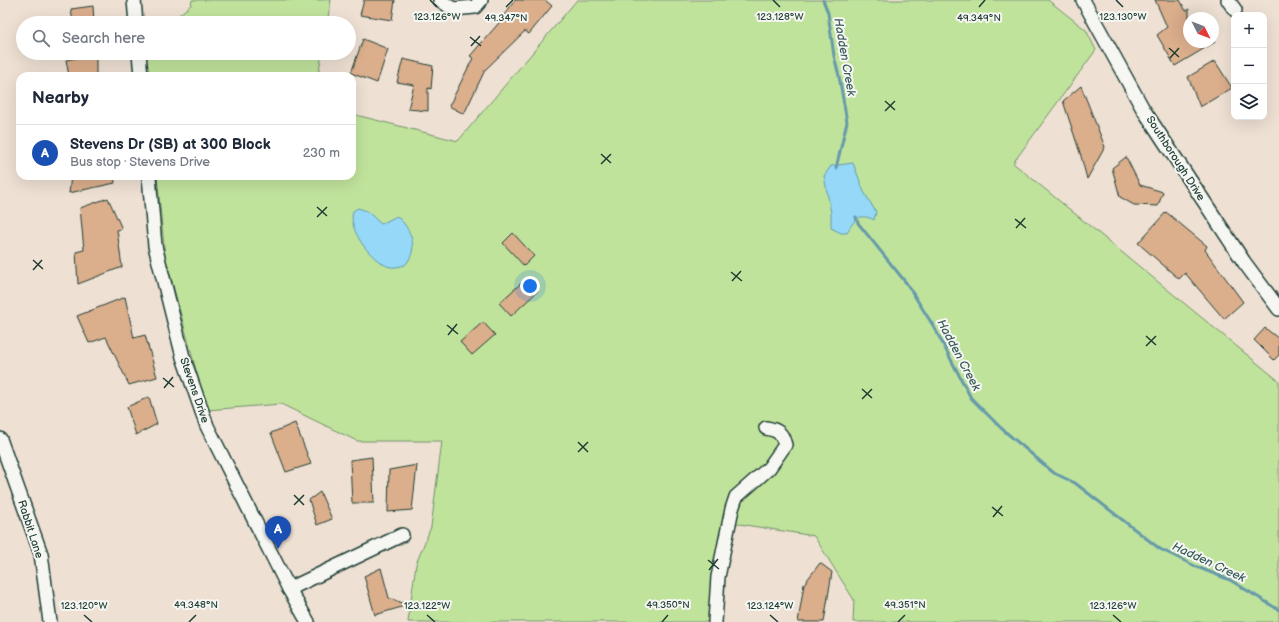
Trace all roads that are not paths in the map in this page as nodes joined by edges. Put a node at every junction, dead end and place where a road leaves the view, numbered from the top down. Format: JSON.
{"nodes":[{"id":1,"x":134,"y":0,"type":"edge"},
{"id":2,"x":440,"y":0,"type":"edge"},
{"id":3,"x":482,"y":0,"type":"edge"},
{"id":4,"x":1083,"y":0,"type":"edge"},
{"id":5,"x":135,"y":16,"type":"edge"},
{"id":6,"x":140,"y":60,"type":"edge"},
{"id":7,"x":141,"y":72,"type":"edge"},
{"id":8,"x":149,"y":180,"type":"edge"},
{"id":9,"x":1279,"y":309,"type":"edge"},
{"id":10,"x":766,"y":428,"type":"dead end"},
{"id":11,"x":0,"y":439,"type":"edge"},
{"id":12,"x":402,"y":535,"type":"dead end"},
{"id":13,"x":289,"y":589,"type":"junction"},
{"id":14,"x":50,"y":622,"type":"edge"},
{"id":15,"x":308,"y":622,"type":"edge"},
{"id":16,"x":714,"y":622,"type":"edge"}],
"edges":[{"from":1,"to":5,"type":"street"},
{"from":2,"to":3,"type":"street"},
{"from":4,"to":9,"type":"street","name":"Southborough Drive"},
{"from":6,"to":7,"type":"street"},
{"from":8,"to":13,"type":"street","name":"Stevens Drive"},
{"from":10,"to":16,"type":"street"},
{"from":11,"to":14,"type":"street","name":"Rabbit Lane"},
{"from":12,"to":13,"type":"street"},
{"from":13,"to":15,"type":"street","name":"Stevens Drive"}]}
